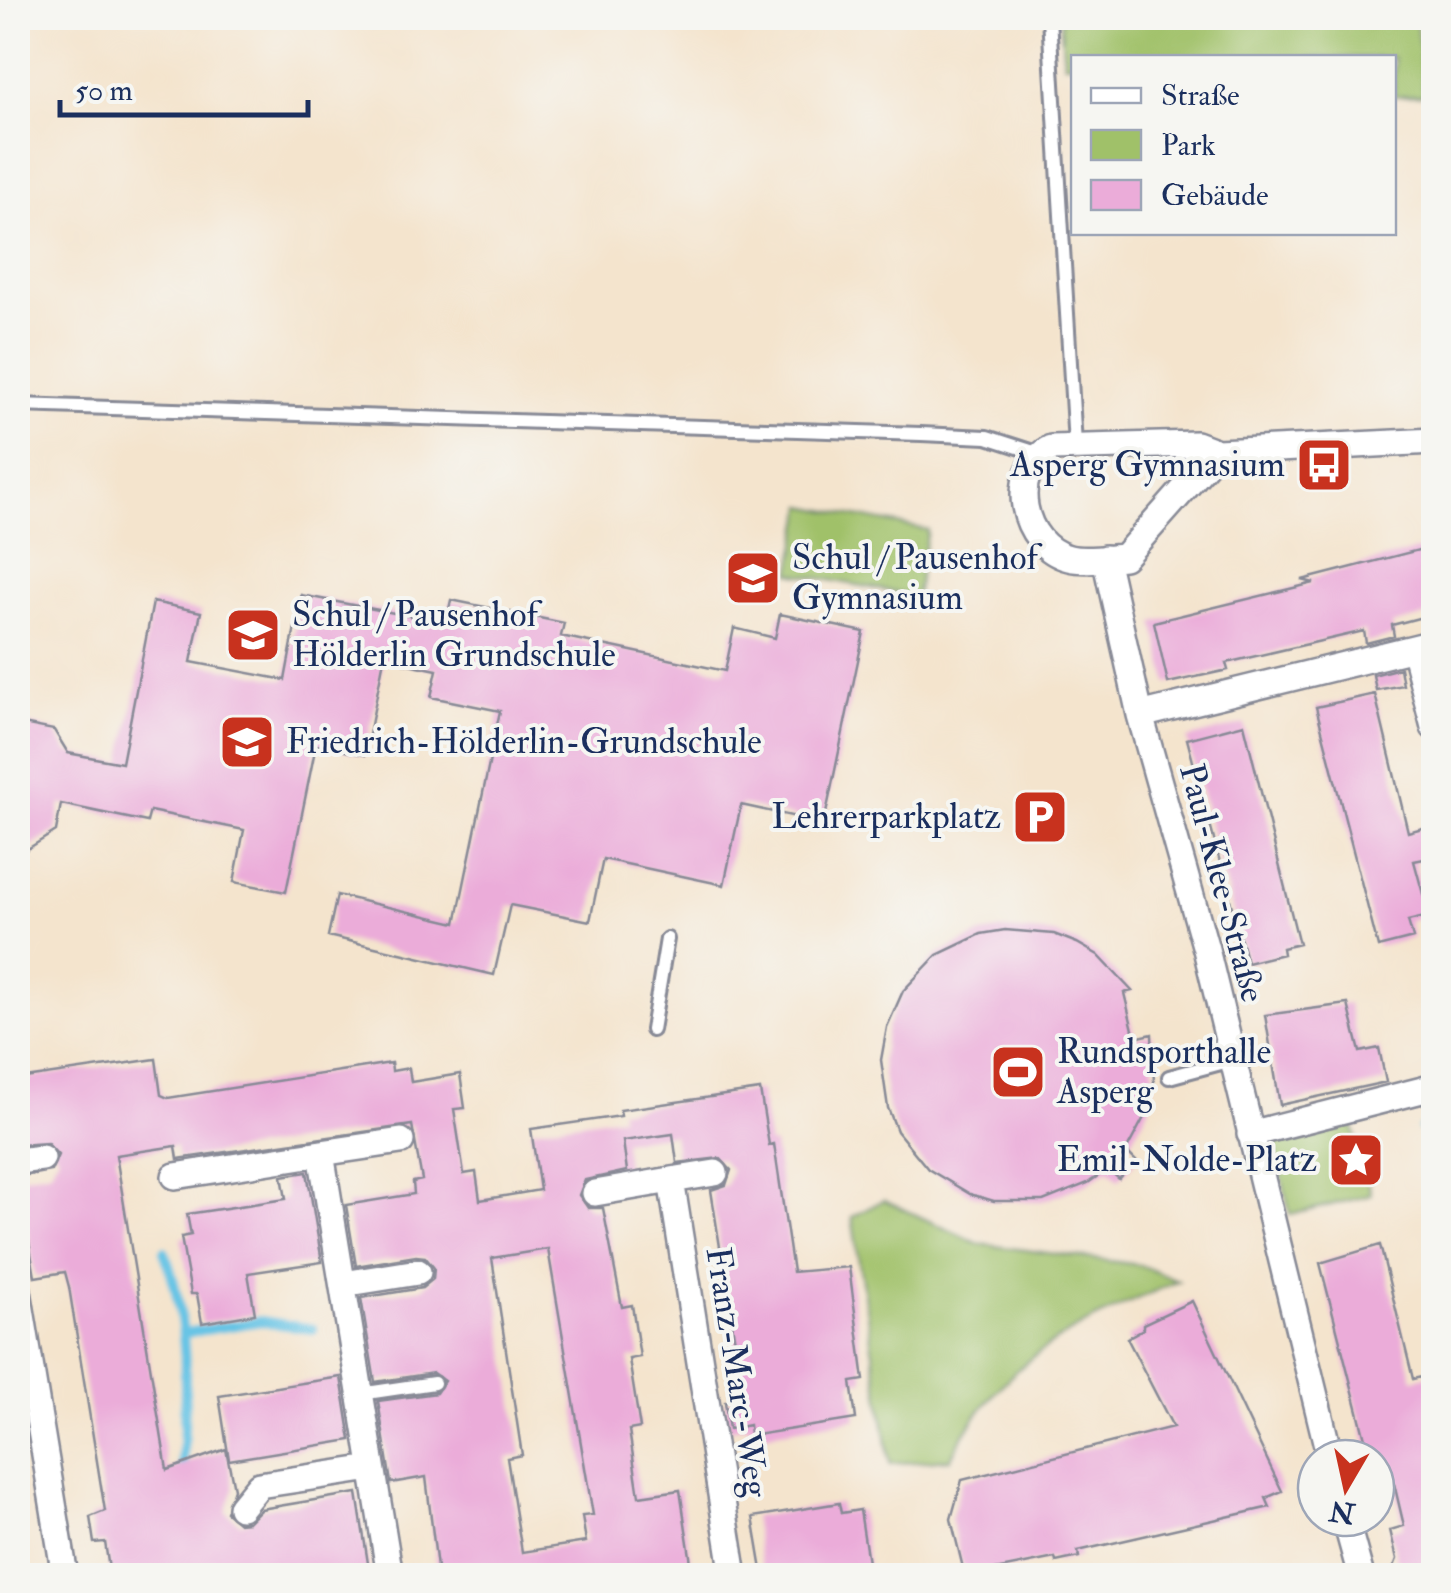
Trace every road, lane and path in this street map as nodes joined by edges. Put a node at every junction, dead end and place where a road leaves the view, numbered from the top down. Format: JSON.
{"nodes":[{"id":1,"x":1049,"y":18,"type":"edge"},
{"id":2,"x":18,"y":405,"type":"edge"},
{"id":3,"x":1434,"y":441,"type":"edge"},
{"id":4,"x":1075,"y":445,"type":"junction"},
{"id":5,"x":1217,"y":452,"type":"junction"},
{"id":6,"x":1040,"y":454,"type":"junction"},
{"id":7,"x":1105,"y":558,"type":"junction"},
{"id":8,"x":1424,"y":645,"type":"edge"},
{"id":9,"x":1140,"y":715,"type":"junction"},
{"id":10,"x":1434,"y":727,"type":"edge"},
{"id":11,"x":668,"y":939,"type":"dead end"},
{"id":12,"x":652,"y":1030,"type":"dead end"},
{"id":13,"x":1232,"y":1060,"type":"junction"},
{"id":14,"x":1169,"y":1077,"type":"dead end"},
{"id":15,"x":1434,"y":1088,"type":"edge"},
{"id":16,"x":1250,"y":1134,"type":"junction"},
{"id":17,"x":401,"y":1141,"type":"dead end"},
{"id":18,"x":321,"y":1154,"type":"junction"},
{"id":19,"x":715,"y":1173,"type":"dead end"},
{"id":20,"x":176,"y":1176,"type":"dead end"},
{"id":21,"x":671,"y":1180,"type":"junction"},
{"id":22,"x":595,"y":1193,"type":"dead end"},
{"id":23,"x":418,"y":1272,"type":"dead end"},
{"id":24,"x":342,"y":1284,"type":"junction"},
{"id":25,"x":18,"y":1291,"type":"edge"},
{"id":26,"x":434,"y":1383,"type":"dead end"},
{"id":27,"x":360,"y":1394,"type":"junction"},
{"id":28,"x":1325,"y":1438,"type":"edge"},
{"id":29,"x":372,"y":1468,"type":"junction"},
{"id":30,"x":241,"y":1507,"type":"dead end"},
{"id":31,"x":1351,"y":1538,"type":"edge"},
{"id":32,"x":64,"y":1576,"type":"edge"},
{"id":33,"x":390,"y":1576,"type":"edge"},
{"id":34,"x":734,"y":1576,"type":"edge"},
{"id":35,"x":1362,"y":1576,"type":"edge"}],
"edges":[{"from":1,"to":4,"type":"lane"},
{"from":2,"to":6,"type":"lane"},
{"from":3,"to":5,"type":"street"},
{"from":4,"to":5,"type":"street"},
{"from":4,"to":6,"type":"street"},
{"from":5,"to":7,"type":"street"},
{"from":6,"to":7,"type":"street"},
{"from":7,"to":9,"type":"street","name":"Paul-Klee-Straße"},
{"from":8,"to":9,"type":"street"},
{"from":8,"to":10,"type":"street"},
{"from":9,"to":13,"type":"street","name":"Paul-Klee-Straße"},
{"from":11,"to":12,"type":"lane"},
{"from":13,"to":14,"type":"lane"},
{"from":13,"to":16,"type":"street","name":"Paul-Klee-Straße"},
{"from":15,"to":16,"type":"street"},
{"from":16,"to":28,"type":"street","name":"Paul-Klee-Straße"},
{"from":17,"to":18,"type":"street"},
{"from":18,"to":20,"type":"street"},
{"from":18,"to":24,"type":"street"},
{"from":19,"to":21,"type":"street"},
{"from":21,"to":22,"type":"street"},
{"from":21,"to":34,"type":"street","name":"Franz-Marc-Weg"},
{"from":23,"to":24,"type":"street"},
{"from":24,"to":27,"type":"street"},
{"from":25,"to":32,"type":"street"},
{"from":26,"to":27,"type":"lane"},
{"from":27,"to":29,"type":"street"},
{"from":29,"to":30,"type":"street"},
{"from":29,"to":33,"type":"street"},
{"from":31,"to":35,"type":"street"}]}
